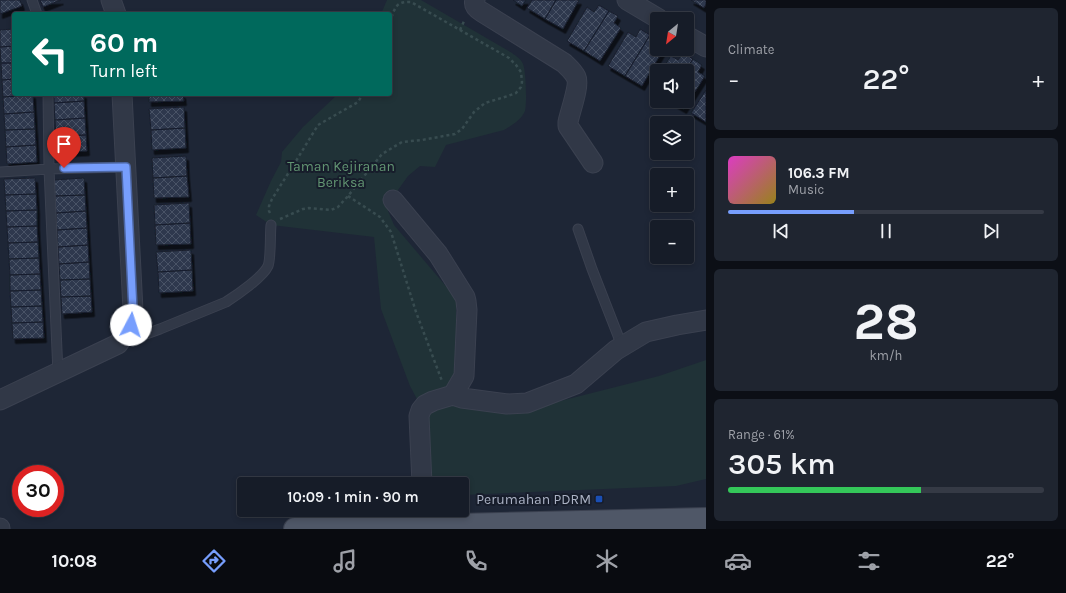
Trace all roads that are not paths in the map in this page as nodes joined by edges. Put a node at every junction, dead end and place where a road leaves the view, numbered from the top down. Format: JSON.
{"nodes":[{"id":1,"x":32,"y":0,"type":"edge"},
{"id":2,"x":111,"y":0,"type":"edge"},
{"id":3,"x":475,"y":0,"type":"edge"},
{"id":4,"x":627,"y":0,"type":"edge"},
{"id":5,"x":36,"y":12,"type":"edge"},
{"id":6,"x":115,"y":12,"type":"edge"},
{"id":7,"x":650,"y":14,"type":"edge"},
{"id":8,"x":694,"y":40,"type":"edge"},
{"id":9,"x":706,"y":47,"type":"edge"},
{"id":10,"x":48,"y":96,"type":"edge"},
{"id":11,"x":122,"y":96,"type":"edge"},
{"id":12,"x":594,"y":163,"type":"dead end"},
{"id":13,"x":126,"y":167,"type":"junction"},
{"id":14,"x":49,"y":169,"type":"junction"},
{"id":15,"x":0,"y":172,"type":"edge"},
{"id":16,"x":394,"y":200,"type":"dead end"},
{"id":17,"x":273,"y":220,"type":"road end"},
{"id":18,"x":578,"y":229,"type":"dead end"},
{"id":19,"x":706,"y":320,"type":"edge"},
{"id":20,"x":118,"y":344,"type":"junction"},
{"id":21,"x":622,"y":346,"type":"junction"},
{"id":22,"x":58,"y":373,"type":"junction"},
{"id":23,"x":450,"y":396,"type":"junction"},
{"id":24,"x":0,"y":400,"type":"edge"},
{"id":25,"x":422,"y":477,"type":"edge"},
{"id":26,"x":423,"y":518,"type":"edge"},
{"id":27,"x":706,"y":519,"type":"edge"},
{"id":28,"x":295,"y":529,"type":"edge"}],
"edges":[{"from":1,"to":5,"type":"lane"},
{"from":2,"to":6,"type":"street"},
{"from":3,"to":12,"type":"street"},
{"from":4,"to":7,"type":"street"},
{"from":8,"to":9,"type":"street"},
{"from":10,"to":14,"type":"lane"},
{"from":11,"to":13,"type":"street"},
{"from":13,"to":14,"type":"lane"},
{"from":13,"to":20,"type":"street"},
{"from":14,"to":15,"type":"lane"},
{"from":14,"to":22,"type":"lane"},
{"from":16,"to":23,"type":"street"},
{"from":17,"to":20,"type":"lane"},
{"from":18,"to":21,"type":"lane"},
{"from":19,"to":21,"type":"street"},
{"from":20,"to":22,"type":"street"},
{"from":21,"to":23,"type":"street"},
{"from":22,"to":24,"type":"street"},
{"from":23,"to":25,"type":"street"},
{"from":26,"to":27,"type":"main road"},
{"from":26,"to":28,"type":"main road"}]}
